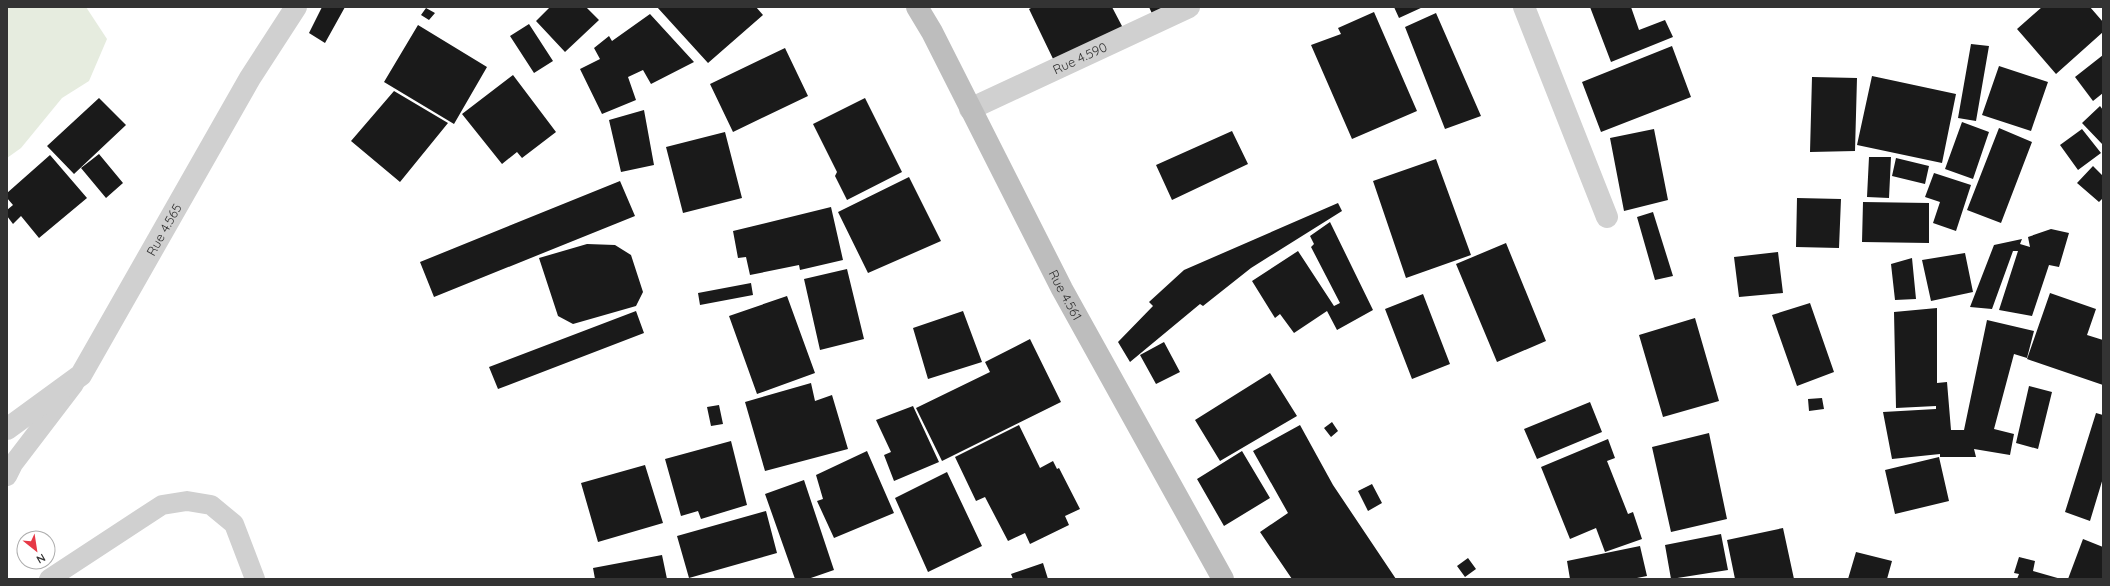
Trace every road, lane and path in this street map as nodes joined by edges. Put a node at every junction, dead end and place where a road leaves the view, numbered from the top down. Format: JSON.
{"nodes":[{"id":1,"x":296,"y":7,"type":"edge"},
{"id":2,"x":917,"y":7,"type":"edge"},
{"id":3,"x":1189,"y":7,"type":"edge"},
{"id":4,"x":1524,"y":7,"type":"edge"},
{"id":5,"x":970,"y":109,"type":"junction"},
{"id":6,"x":1607,"y":217,"type":"dead end"},
{"id":7,"x":81,"y":375,"type":"junction"},
{"id":8,"x":7,"y":429,"type":"edge"},
{"id":9,"x":7,"y":476,"type":"edge"},
{"id":10,"x":49,"y":579,"type":"edge"},
{"id":11,"x":255,"y":579,"type":"edge"},
{"id":12,"x":1223,"y":579,"type":"edge"}],
"edges":[{"from":1,"to":7,"type":"street","name":"Rue 4.565"},
{"from":2,"to":5,"type":"main road","name":"Rue 4.561"},
{"from":3,"to":5,"type":"street","name":"Rue 4.590"},
{"from":4,"to":6,"type":"street"},
{"from":5,"to":12,"type":"main road","name":"Rue 4.561"},
{"from":7,"to":8,"type":"street","name":"Rue 4.565"},
{"from":7,"to":9,"type":"lane"},
{"from":10,"to":11,"type":"lane"}]}
